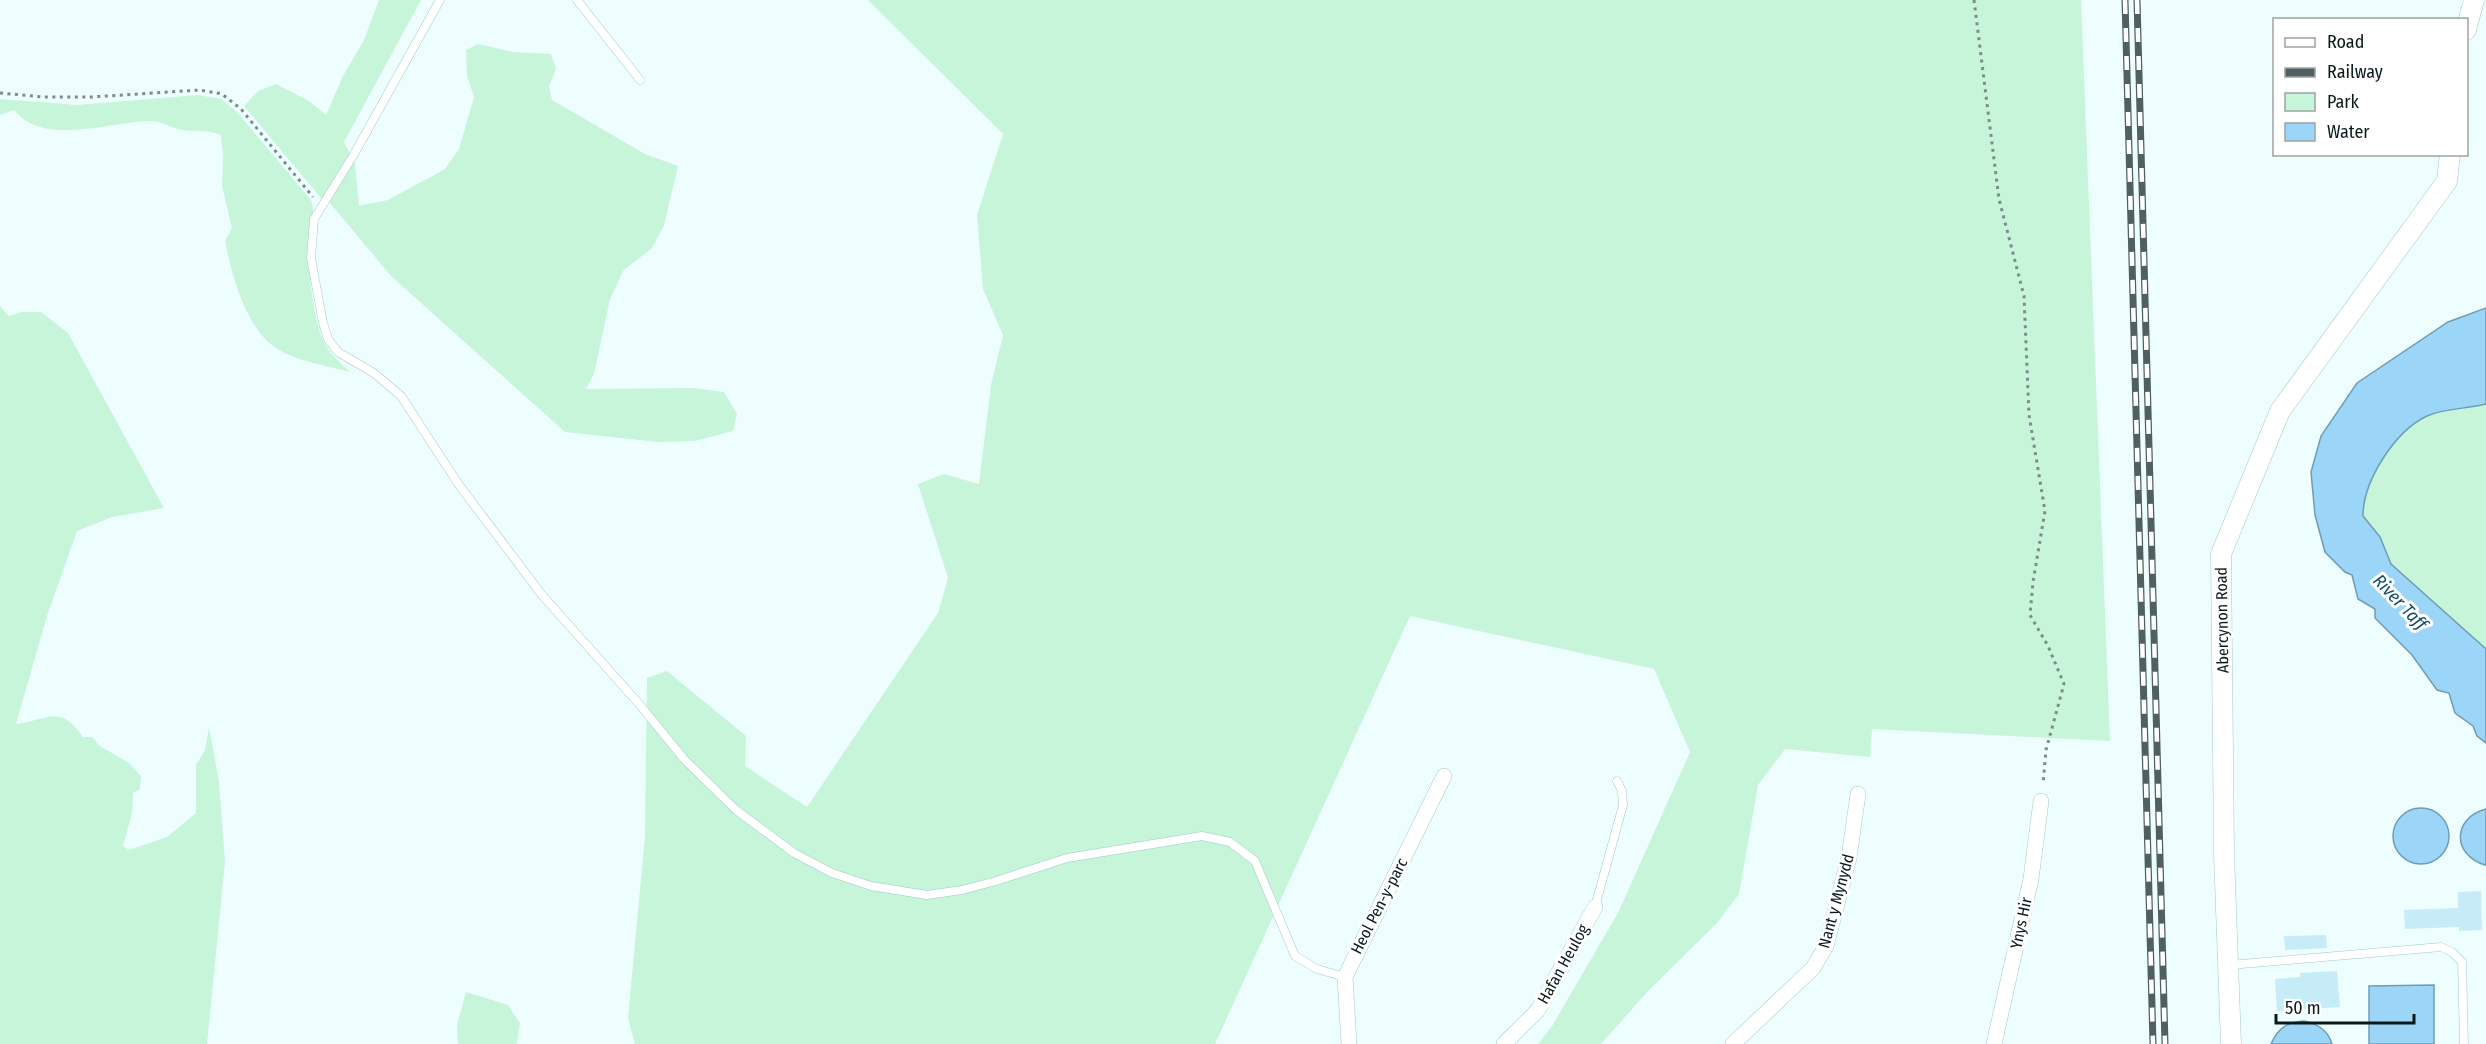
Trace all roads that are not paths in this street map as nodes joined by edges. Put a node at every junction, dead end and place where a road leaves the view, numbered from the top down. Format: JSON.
{"nodes":[{"id":1,"x":440,"y":0,"type":"edge"},
{"id":2,"x":577,"y":0,"type":"edge"},
{"id":3,"x":2474,"y":0,"type":"edge"},
{"id":4,"x":2468,"y":22,"type":"edge"},
{"id":5,"x":640,"y":80,"type":"dead end"},
{"id":6,"x":2450,"y":156,"type":"edge"},
{"id":7,"x":1444,"y":776,"type":"dead end"},
{"id":8,"x":1617,"y":781,"type":"dead end"},
{"id":9,"x":1858,"y":794,"type":"dead end"},
{"id":10,"x":2041,"y":801,"type":"road end"},
{"id":11,"x":1595,"y":907,"type":"joint"},
{"id":12,"x":2228,"y":965,"type":"junction"},
{"id":13,"x":1345,"y":977,"type":"junction"},
{"id":14,"x":1349,"y":1044,"type":"edge"},
{"id":15,"x":1504,"y":1044,"type":"edge"},
{"id":16,"x":1733,"y":1044,"type":"edge"},
{"id":17,"x":1994,"y":1044,"type":"edge"},
{"id":18,"x":2231,"y":1044,"type":"edge"},
{"id":19,"x":2464,"y":1044,"type":"edge"}],
"edges":[{"from":1,"to":13,"type":"lane"},
{"from":2,"to":5,"type":"lane"},
{"from":3,"to":4,"type":"street"},
{"from":6,"to":12,"type":"street","name":"Abercynon Road"},
{"from":7,"to":13,"type":"street","name":"Heol Pen-y-parc"},
{"from":8,"to":11,"type":"lane"},
{"from":9,"to":16,"type":"street","name":"Nant y Mynydd"},
{"from":10,"to":17,"type":"street","name":"Ynys Hir"},
{"from":11,"to":15,"type":"street","name":"Hafan Heulog"},
{"from":12,"to":18,"type":"street","name":"Abercynon Road"},
{"from":12,"to":19,"type":"lane"},
{"from":13,"to":14,"type":"street","name":"Heol Pen-y-parc"}]}
